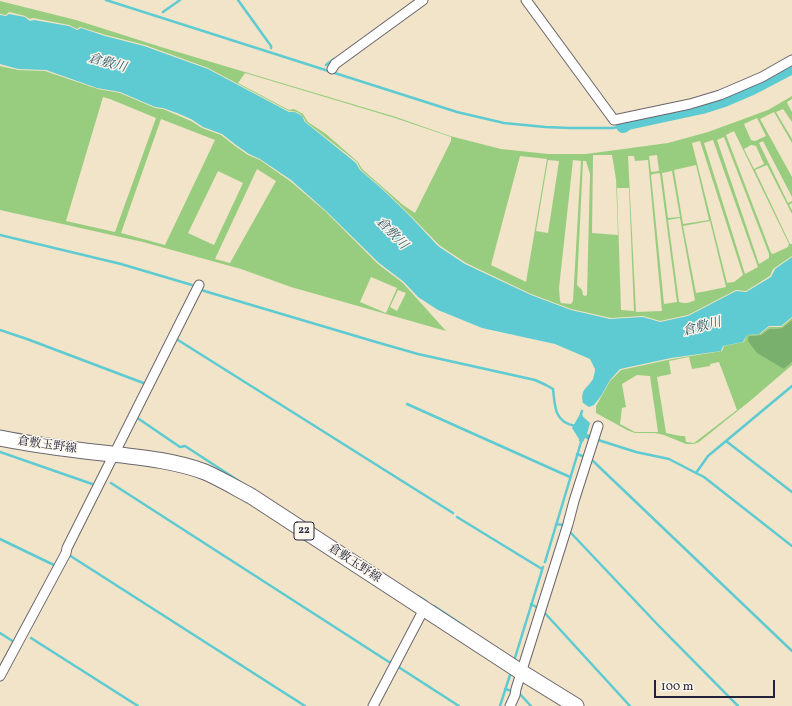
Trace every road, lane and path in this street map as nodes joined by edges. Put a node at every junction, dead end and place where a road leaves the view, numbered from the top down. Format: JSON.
{"nodes":[{"id":1,"x":423,"y":0,"type":"edge"},
{"id":2,"x":526,"y":0,"type":"edge"},
{"id":3,"x":792,"y":60,"type":"edge"},
{"id":4,"x":332,"y":69,"type":"dead end"},
{"id":5,"x":198,"y":288,"type":"dead end"},
{"id":6,"x":598,"y":426,"type":"dead end"},
{"id":7,"x":0,"y":438,"type":"edge"},
{"id":8,"x":114,"y":454,"type":"junction"},
{"id":9,"x":424,"y":609,"type":"junction"},
{"id":10,"x":521,"y":672,"type":"junction"},
{"id":11,"x":0,"y":676,"type":"edge"},
{"id":12,"x":373,"y":706,"type":"edge"},
{"id":13,"x":510,"y":706,"type":"edge"},
{"id":14,"x":576,"y":706,"type":"edge"}],
"edges":[{"from":1,"to":4,"type":"street"},
{"from":2,"to":3,"type":"street"},
{"from":5,"to":8,"type":"street"},
{"from":6,"to":10,"type":"street"},
{"from":7,"to":8,"type":"main road","name":"倉敷玉野線","number":"22"},
{"from":8,"to":9,"type":"main road","name":"倉敷玉野線","number":"22"},
{"from":8,"to":11,"type":"street"},
{"from":9,"to":10,"type":"main road","name":"倉敷玉野線","number":"22"},
{"from":9,"to":12,"type":"street"},
{"from":10,"to":13,"type":"street"},
{"from":10,"to":14,"type":"main road","name":"倉敷玉野線","number":"22"}]}
